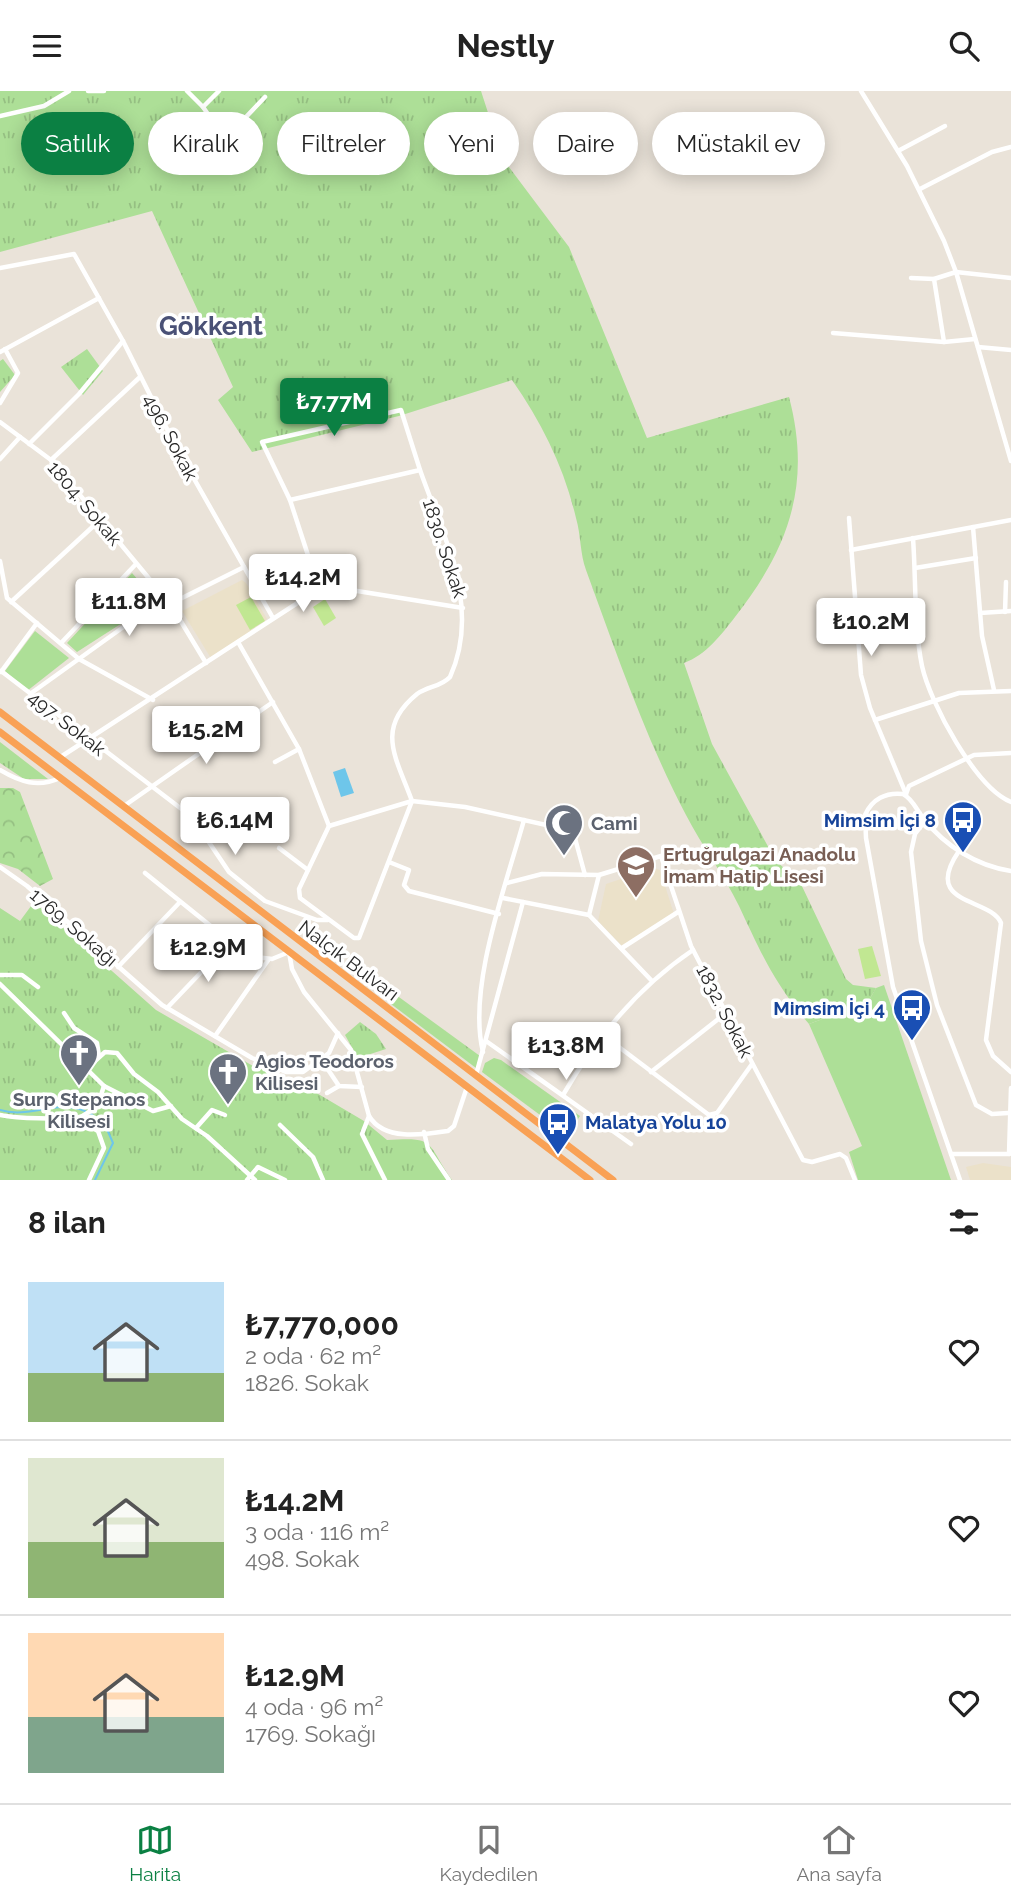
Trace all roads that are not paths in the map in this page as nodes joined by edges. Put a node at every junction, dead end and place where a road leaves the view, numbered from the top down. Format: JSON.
{"nodes":[{"id":1,"x":50,"y":91,"type":"edge"},
{"id":2,"x":69,"y":91,"type":"edge"},
{"id":3,"x":88,"y":91,"type":"edge"},
{"id":4,"x":104,"y":91,"type":"edge"},
{"id":5,"x":187,"y":91,"type":"edge"},
{"id":6,"x":219,"y":91,"type":"edge"},
{"id":7,"x":861,"y":91,"type":"edge"},
{"id":8,"x":265,"y":97,"type":"dead end"},
{"id":9,"x":48,"y":102,"type":"junction"},
{"id":10,"x":203,"y":107,"type":"junction"},
{"id":11,"x":0,"y":116,"type":"edge"},
{"id":12,"x":945,"y":126,"type":"dead end"},
{"id":13,"x":1011,"y":147,"type":"edge"},
{"id":14,"x":898,"y":151,"type":"junction"},
{"id":15,"x":920,"y":190,"type":"junction"},
{"id":16,"x":0,"y":268,"type":"edge"},
{"id":17,"x":956,"y":272,"type":"junction"},
{"id":18,"x":911,"y":278,"type":"dead end"},
{"id":19,"x":1011,"y":278,"type":"edge"},
{"id":20,"x":934,"y":279,"type":"junction"},
{"id":21,"x":99,"y":297,"type":"junction"},
{"id":22,"x":834,"y":333,"type":"dead end"},
{"id":23,"x":975,"y":338,"type":"junction"},
{"id":24,"x":123,"y":341,"type":"junction"},
{"id":25,"x":944,"y":342,"type":"junction"},
{"id":26,"x":978,"y":347,"type":"junction"},
{"id":27,"x":1011,"y":350,"type":"edge"},
{"id":28,"x":2,"y":351,"type":"edge"},
{"id":29,"x":140,"y":377,"type":"junction"},
{"id":30,"x":0,"y":404,"type":"edge"},
{"id":31,"x":0,"y":422,"type":"edge"},
{"id":32,"x":20,"y":437,"type":"junction"},
{"id":33,"x":29,"y":444,"type":"junction"},
{"id":34,"x":1010,"y":451,"type":"edge"},
{"id":35,"x":0,"y":459,"type":"edge"},
{"id":36,"x":51,"y":460,"type":"junction"},
{"id":37,"x":1011,"y":461,"type":"edge"},
{"id":38,"x":420,"y":470,"type":"junction"},
{"id":39,"x":290,"y":500,"type":"junction"},
{"id":40,"x":849,"y":518,"type":"dead end"},
{"id":41,"x":100,"y":520,"type":"junction"},
{"id":42,"x":1011,"y":520,"type":"edge"},
{"id":43,"x":973,"y":527,"type":"junction"},
{"id":44,"x":913,"y":538,"type":"junction"},
{"id":45,"x":851,"y":550,"type":"junction"},
{"id":46,"x":976,"y":558,"type":"junction"},
{"id":47,"x":0,"y":561,"type":"edge"},
{"id":48,"x":136,"y":564,"type":"junction"},
{"id":49,"x":244,"y":567,"type":"junction"},
{"id":50,"x":915,"y":568,"type":"junction"},
{"id":51,"x":1006,"y":582,"type":"dead end"},
{"id":52,"x":319,"y":589,"type":"junction"},
{"id":53,"x":918,"y":601,"type":"junction"},
{"id":54,"x":11,"y":602,"type":"junction"},
{"id":55,"x":171,"y":605,"type":"junction"},
{"id":56,"x":463,"y":608,"type":"junction"},
{"id":57,"x":1008,"y":611,"type":"edge"},
{"id":58,"x":980,"y":613,"type":"junction"},
{"id":59,"x":855,"y":614,"type":"junction"},
{"id":60,"x":273,"y":618,"type":"junction"},
{"id":61,"x":37,"y":623,"type":"junction"},
{"id":62,"x":238,"y":642,"type":"junction"},
{"id":63,"x":61,"y":643,"type":"junction"},
{"id":64,"x":79,"y":659,"type":"junction"},
{"id":65,"x":206,"y":663,"type":"junction"},
{"id":66,"x":1,"y":672,"type":"edge"},
{"id":67,"x":994,"y":690,"type":"junction"},
{"id":68,"x":1011,"y":691,"type":"edge"},
{"id":69,"x":30,"y":694,"type":"junction"},
{"id":70,"x":153,"y":700,"type":"junction"},
{"id":71,"x":936,"y":700,"type":"junction"},
{"id":72,"x":274,"y":702,"type":"junction"},
{"id":73,"x":0,"y":712,"type":"edge"},
{"id":74,"x":875,"y":720,"type":"junction"},
{"id":75,"x":0,"y":732,"type":"edge"},
{"id":76,"x":89,"y":741,"type":"junction"},
{"id":77,"x":299,"y":749,"type":"junction"},
{"id":78,"x":1011,"y":753,"type":"edge"},
{"id":79,"x":966,"y":758,"type":"junction"},
{"id":80,"x":58,"y":759,"type":"junction"},
{"id":81,"x":275,"y":762,"type":"dead end"},
{"id":82,"x":0,"y":770,"type":"edge"},
{"id":83,"x":60,"y":778,"type":"junction"},
{"id":84,"x":153,"y":788,"type":"junction"},
{"id":85,"x":906,"y":795,"type":"junction"},
{"id":86,"x":412,"y":801,"type":"junction"},
{"id":87,"x":1011,"y":802,"type":"edge"},
{"id":88,"x":123,"y":806,"type":"junction"},
{"id":89,"x":524,"y":820,"type":"junction"},
{"id":90,"x":925,"y":821,"type":"junction"},
{"id":91,"x":328,"y":826,"type":"junction"},
{"id":92,"x":279,"y":848,"type":"dead end"},
{"id":93,"x":959,"y":851,"type":"junction"},
{"id":94,"x":390,"y":862,"type":"junction"},
{"id":95,"x":0,"y":867,"type":"edge"},
{"id":96,"x":308,"y":870,"type":"junction"},
{"id":97,"x":1011,"y":871,"type":"edge"},
{"id":98,"x":145,"y":873,"type":"dead end"},
{"id":99,"x":585,"y":875,"type":"junction"},
{"id":100,"x":599,"y":875,"type":"junction"},
{"id":101,"x":507,"y":883,"type":"junction"},
{"id":102,"x":503,"y":898,"type":"junction"},
{"id":103,"x":180,"y":902,"type":"junction"},
{"id":104,"x":523,"y":902,"type":"junction"},
{"id":105,"x":678,"y":912,"type":"junction"},
{"id":106,"x":499,"y":914,"type":"junction"},
{"id":107,"x":589,"y":915,"type":"junction"},
{"id":108,"x":329,"y":920,"type":"junction"},
{"id":109,"x":230,"y":942,"type":"junction"},
{"id":110,"x":622,"y":948,"type":"junction"},
{"id":111,"x":693,"y":950,"type":"junction"},
{"id":112,"x":289,"y":952,"type":"junction"},
{"id":113,"x":269,"y":959,"type":"junction"},
{"id":114,"x":118,"y":967,"type":"junction"},
{"id":115,"x":0,"y":975,"type":"edge"},
{"id":116,"x":652,"y":981,"type":"junction"},
{"id":117,"x":0,"y":984,"type":"edge"},
{"id":118,"x":38,"y":986,"type":"dead end"},
{"id":119,"x":167,"y":1008,"type":"junction"},
{"id":120,"x":64,"y":1013,"type":"dead end"},
{"id":121,"x":726,"y":1013,"type":"junction"},
{"id":122,"x":338,"y":1032,"type":"junction"},
{"id":123,"x":603,"y":1035,"type":"junction"},
{"id":124,"x":215,"y":1036,"type":"junction"},
{"id":125,"x":486,"y":1041,"type":"junction"},
{"id":126,"x":483,"y":1052,"type":"junction"},
{"id":127,"x":99,"y":1056,"type":"junction"},
{"id":128,"x":321,"y":1059,"type":"junction"},
{"id":129,"x":752,"y":1064,"type":"junction"},
{"id":130,"x":85,"y":1070,"type":"junction"},
{"id":131,"x":651,"y":1072,"type":"junction"},
{"id":132,"x":1011,"y":1072,"type":"edge"},
{"id":133,"x":476,"y":1075,"type":"junction"},
{"id":134,"x":104,"y":1086,"type":"junction"},
{"id":135,"x":339,"y":1086,"type":"junction"},
{"id":136,"x":362,"y":1087,"type":"junction"},
{"id":137,"x":467,"y":1087,"type":"junction"},
{"id":138,"x":1011,"y":1088,"type":"edge"},
{"id":139,"x":327,"y":1093,"type":"dead end"},
{"id":140,"x":563,"y":1095,"type":"junction"},
{"id":141,"x":171,"y":1106,"type":"junction"},
{"id":142,"x":1008,"y":1113,"type":"junction"},
{"id":143,"x":0,"y":1115,"type":"edge"},
{"id":144,"x":225,"y":1115,"type":"dead end"},
{"id":145,"x":369,"y":1116,"type":"junction"},
{"id":146,"x":75,"y":1120,"type":"junction"},
{"id":147,"x":280,"y":1125,"type":"dead end"},
{"id":148,"x":196,"y":1129,"type":"junction"},
{"id":149,"x":424,"y":1132,"type":"junction"},
{"id":150,"x":631,"y":1143,"type":"dead end"},
{"id":151,"x":951,"y":1154,"type":"junction"},
{"id":152,"x":1010,"y":1154,"type":"edge"},
{"id":153,"x":251,"y":1178,"type":"edge"},
{"id":154,"x":89,"y":1180,"type":"edge"},
{"id":155,"x":285,"y":1180,"type":"edge"},
{"id":156,"x":323,"y":1180,"type":"edge"},
{"id":157,"x":385,"y":1180,"type":"edge"},
{"id":158,"x":449,"y":1180,"type":"edge"},
{"id":159,"x":590,"y":1180,"type":"edge"},
{"id":160,"x":613,"y":1180,"type":"edge"},
{"id":161,"x":855,"y":1180,"type":"edge"},
{"id":162,"x":960,"y":1180,"type":"edge"}],
"edges":[{"from":1,"to":9,"type":"street"},
{"from":2,"to":9,"type":"street"},
{"from":3,"to":4,"type":"street"},
{"from":5,"to":10,"type":"street"},
{"from":6,"to":10,"type":"street"},
{"from":7,"to":14,"type":"street"},
{"from":8,"to":10,"type":"street"},
{"from":9,"to":11,"type":"street"},
{"from":12,"to":14,"type":"street"},
{"from":13,"to":15,"type":"street"},
{"from":14,"to":15,"type":"street"},
{"from":15,"to":17,"type":"street"},
{"from":16,"to":21,"type":"street","name":"496. Sokak"},
{"from":17,"to":19,"type":"street"},
{"from":17,"to":20,"type":"street"},
{"from":17,"to":23,"type":"street"},
{"from":18,"to":20,"type":"street"},
{"from":20,"to":25,"type":"street"},
{"from":21,"to":24,"type":"street","name":"496. Sokak"},
{"from":21,"to":28,"type":"street"},
{"from":22,"to":25,"type":"street"},
{"from":23,"to":25,"type":"street"},
{"from":23,"to":26,"type":"street"},
{"from":24,"to":29,"type":"street","name":"496. Sokak"},
{"from":24,"to":33,"type":"street"},
{"from":26,"to":27,"type":"street"},
{"from":26,"to":34,"type":"street"},
{"from":28,"to":30,"type":"street"},
{"from":29,"to":36,"type":"street"},
{"from":29,"to":49,"type":"street","name":"496. Sokak"},
{"from":31,"to":32,"type":"street","name":"1804. Sokak"},
{"from":32,"to":33,"type":"street","name":"1804. Sokak"},
{"from":32,"to":35,"type":"street"},
{"from":33,"to":36,"type":"street","name":"1804. Sokak"},
{"from":34,"to":37,"type":"street"},
{"from":36,"to":41,"type":"street","name":"1804. Sokak"},
{"from":38,"to":39,"type":"street"},
{"from":38,"to":39,"type":"street","name":"1830. Sokak"},
{"from":38,"to":56,"type":"street","name":"1830. Sokak"},
{"from":39,"to":52,"type":"street"},
{"from":40,"to":45,"type":"street"},
{"from":41,"to":48,"type":"street","name":"1804. Sokak"},
{"from":41,"to":54,"type":"street"},
{"from":42,"to":43,"type":"street"},
{"from":43,"to":44,"type":"street"},
{"from":43,"to":46,"type":"street"},
{"from":44,"to":45,"type":"street"},
{"from":44,"to":50,"type":"street"},
{"from":45,"to":59,"type":"street"},
{"from":46,"to":50,"type":"street"},
{"from":46,"to":58,"type":"street"},
{"from":47,"to":54,"type":"street"},
{"from":48,"to":55,"type":"street","name":"1804. Sokak"},
{"from":48,"to":63,"type":"street"},
{"from":49,"to":55,"type":"street"},
{"from":49,"to":60,"type":"street","name":"496. Sokak"},
{"from":50,"to":53,"type":"street"},
{"from":51,"to":57,"type":"street"},
{"from":52,"to":56,"type":"street"},
{"from":52,"to":60,"type":"street"},
{"from":53,"to":59,"type":"street"},
{"from":53,"to":71,"type":"street"},
{"from":54,"to":61,"type":"street"},
{"from":55,"to":64,"type":"street"},
{"from":55,"to":65,"type":"street","name":"1804. Sokak"},
{"from":56,"to":86,"type":"street","name":"1830. Sokak"},
{"from":57,"to":58,"type":"street"},
{"from":58,"to":67,"type":"street"},
{"from":59,"to":74,"type":"street"},
{"from":60,"to":62,"type":"street"},
{"from":61,"to":63,"type":"street"},
{"from":61,"to":66,"type":"street"},
{"from":62,"to":65,"type":"street"},
{"from":62,"to":72,"type":"street"},
{"from":63,"to":64,"type":"street"},
{"from":64,"to":69,"type":"street"},
{"from":64,"to":70,"type":"street"},
{"from":65,"to":70,"type":"street"},
{"from":66,"to":69,"type":"street","name":"497. Sokak"},
{"from":67,"to":68,"type":"street"},
{"from":67,"to":71,"type":"street"},
{"from":69,"to":76,"type":"street","name":"497. Sokak"},
{"from":70,"to":76,"type":"street"},
{"from":71,"to":74,"type":"street"},
{"from":71,"to":79,"type":"street"},
{"from":72,"to":77,"type":"street"},
{"from":72,"to":84,"type":"street"},
{"from":73,"to":80,"type":"highway","name":"Nalçık Bulvarı"},
{"from":74,"to":85,"type":"street"},
{"from":75,"to":83,"type":"highway","name":"Nalçık Bulvarı"},
{"from":76,"to":80,"type":"street"},
{"from":76,"to":84,"type":"street","name":"497. Sokak"},
{"from":77,"to":81,"type":"street"},
{"from":77,"to":91,"type":"street"},
{"from":78,"to":79,"type":"street"},
{"from":79,"to":85,"type":"street"},
{"from":79,"to":87,"type":"street"},
{"from":80,"to":88,"type":"highway","name":"Nalçık Bulvarı"},
{"from":82,"to":83,"type":"street"},
{"from":83,"to":112,"type":"highway","name":"Nalçık Bulvarı"},
{"from":84,"to":88,"type":"street"},
{"from":84,"to":108,"type":"street","name":"497. Sokak"},
{"from":85,"to":90,"type":"street"},
{"from":85,"to":151,"type":"street"},
{"from":86,"to":89,"type":"street"},
{"from":86,"to":91,"type":"street"},
{"from":86,"to":94,"type":"street"},
{"from":88,"to":133,"type":"highway","name":"Nalçık Bulvarı"},
{"from":89,"to":99,"type":"street"},
{"from":89,"to":101,"type":"street"},
{"from":90,"to":93,"type":"street"},
{"from":90,"to":142,"type":"street"},
{"from":91,"to":96,"type":"street"},
{"from":92,"to":96,"type":"street"},
{"from":93,"to":97,"type":"street"},
{"from":93,"to":132,"type":"street"},
{"from":94,"to":106,"type":"street"},
{"from":94,"to":108,"type":"street"},
{"from":95,"to":114,"type":"street","name":"1769. Sokağı"},
{"from":96,"to":108,"type":"street"},
{"from":98,"to":103,"type":"street"},
{"from":99,"to":100,"type":"street"},
{"from":99,"to":101,"type":"street"},
{"from":100,"to":105,"type":"street","name":"1832. Sokak"},
{"from":100,"to":107,"type":"street"},
{"from":101,"to":102,"type":"street"},
{"from":102,"to":104,"type":"street"},
{"from":102,"to":106,"type":"street"},
{"from":103,"to":109,"type":"street"},
{"from":103,"to":114,"type":"street"},
{"from":104,"to":107,"type":"street"},
{"from":104,"to":125,"type":"street"},
{"from":105,"to":110,"type":"street"},
{"from":105,"to":111,"type":"street","name":"1832. Sokak"},
{"from":106,"to":126,"type":"street"},
{"from":107,"to":110,"type":"street"},
{"from":109,"to":113,"type":"street"},
{"from":109,"to":119,"type":"street"},
{"from":110,"to":116,"type":"street"},
{"from":111,"to":116,"type":"street"},
{"from":111,"to":121,"type":"street","name":"1832. Sokak"},
{"from":112,"to":113,"type":"street"},
{"from":112,"to":122,"type":"street"},
{"from":112,"to":137,"type":"highway","name":"Nalçık Bulvarı"},
{"from":113,"to":124,"type":"street"},
{"from":114,"to":119,"type":"street","name":"1769. Sokağı"},
{"from":115,"to":118,"type":"street"},
{"from":116,"to":123,"type":"street"},
{"from":117,"to":130,"type":"street"},
{"from":119,"to":124,"type":"street","name":"1769. Sokağı"},
{"from":120,"to":127,"type":"street"},
{"from":121,"to":129,"type":"street","name":"1832. Sokak"},
{"from":121,"to":131,"type":"street"},
{"from":122,"to":128,"type":"street"},
{"from":122,"to":136,"type":"street"},
{"from":123,"to":131,"type":"street"},
{"from":123,"to":140,"type":"street"},
{"from":124,"to":128,"type":"street","name":"1769. Sokağı"},
{"from":125,"to":126,"type":"street"},
{"from":125,"to":140,"type":"street"},
{"from":126,"to":133,"type":"street"},
{"from":127,"to":130,"type":"street"},
{"from":127,"to":141,"type":"street"},
{"from":128,"to":135,"type":"street"},
{"from":129,"to":131,"type":"street"},
{"from":129,"to":161,"type":"street","name":"1832. Sokak"},
{"from":130,"to":134,"type":"street"},
{"from":133,"to":160,"type":"highway","name":"Nalçık Bulvarı"},
{"from":134,"to":141,"type":"street"},
{"from":134,"to":146,"type":"street"},
{"from":135,"to":136,"type":"street"},
{"from":135,"to":139,"type":"street"},
{"from":136,"to":145,"type":"street"},
{"from":137,"to":149,"type":"street"},
{"from":137,"to":159,"type":"highway","name":"Nalçık Bulvarı"},
{"from":138,"to":142,"type":"street"},
{"from":140,"to":150,"type":"street"},
{"from":141,"to":148,"type":"street"},
{"from":142,"to":152,"type":"street"},
{"from":143,"to":146,"type":"street"},
{"from":144,"to":148,"type":"street"},
{"from":145,"to":149,"type":"street"},
{"from":145,"to":157,"type":"street"},
{"from":146,"to":154,"type":"street"},
{"from":147,"to":156,"type":"street"},
{"from":148,"to":153,"type":"street"},
{"from":149,"to":158,"type":"street"},
{"from":151,"to":152,"type":"street"},
{"from":151,"to":162,"type":"street"},
{"from":153,"to":155,"type":"street"}]}
